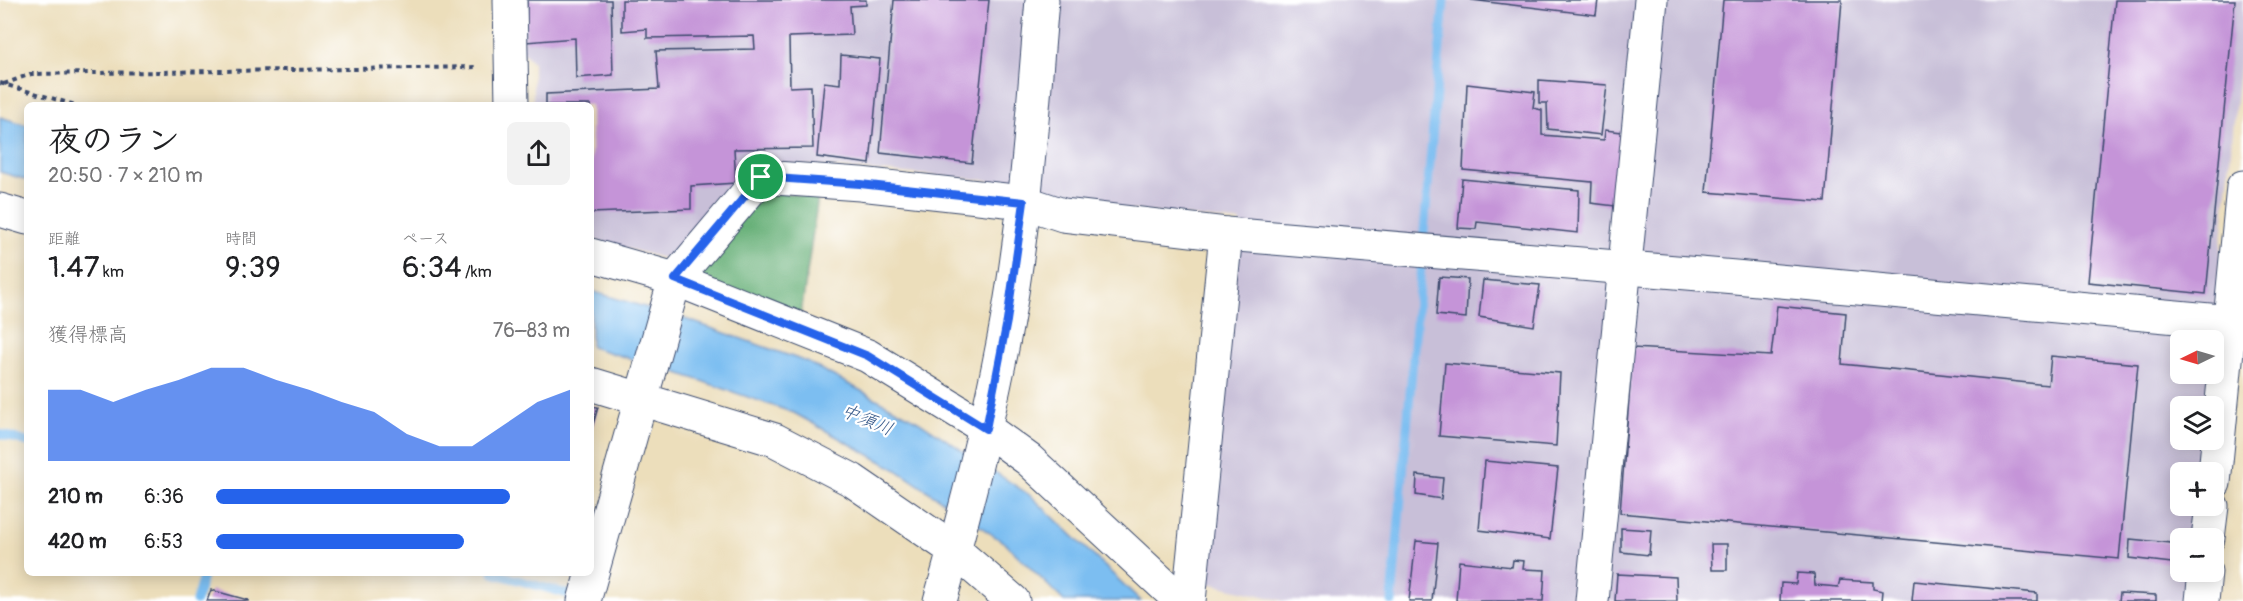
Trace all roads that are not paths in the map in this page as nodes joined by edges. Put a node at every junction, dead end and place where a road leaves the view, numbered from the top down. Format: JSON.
{"nodes":[{"id":1,"x":510,"y":0,"type":"edge"},
{"id":2,"x":1042,"y":0,"type":"edge"},
{"id":3,"x":1651,"y":0,"type":"edge"},
{"id":4,"x":512,"y":102,"type":"edge"},
{"id":5,"x":2243,"y":187,"type":"edge"},
{"id":6,"x":1024,"y":202,"type":"junction"},
{"id":7,"x":0,"y":210,"type":"edge"},
{"id":8,"x":24,"y":217,"type":"edge"},
{"id":9,"x":1226,"y":234,"type":"junction"},
{"id":10,"x":594,"y":256,"type":"edge"},
{"id":11,"x":1626,"y":268,"type":"junction"},
{"id":12,"x":672,"y":286,"type":"junction"},
{"id":13,"x":2237,"y":323,"type":"edge"},
{"id":14,"x":594,"y":384,"type":"edge"},
{"id":15,"x":643,"y":389,"type":"junction"},
{"id":16,"x":984,"y":435,"type":"junction"},
{"id":17,"x":2217,"y":462,"type":"edge"},
{"id":18,"x":956,"y":545,"type":"junction"},
{"id":19,"x":594,"y":565,"type":"edge"},
{"id":20,"x":591,"y":576,"type":"edge"},
{"id":21,"x":2204,"y":582,"type":"edge"},
{"id":22,"x":584,"y":601,"type":"edge"},
{"id":23,"x":940,"y":601,"type":"edge"},
{"id":24,"x":1013,"y":601,"type":"edge"},
{"id":25,"x":1181,"y":601,"type":"edge"},
{"id":26,"x":1189,"y":601,"type":"edge"},
{"id":27,"x":1592,"y":601,"type":"edge"},
{"id":28,"x":2202,"y":601,"type":"edge"}],
"edges":[{"from":1,"to":4,"type":"street"},
{"from":2,"to":6,"type":"street"},
{"from":3,"to":11,"type":"street"},
{"from":5,"to":13,"type":"street"},
{"from":6,"to":9,"type":"street"},
{"from":6,"to":12,"type":"street"},
{"from":6,"to":16,"type":"street"},
{"from":7,"to":8,"type":"street"},
{"from":9,"to":11,"type":"street"},
{"from":9,"to":26,"type":"street"},
{"from":10,"to":12,"type":"street"},
{"from":11,"to":13,"type":"street"},
{"from":11,"to":27,"type":"street"},
{"from":12,"to":15,"type":"street"},
{"from":12,"to":16,"type":"street"},
{"from":13,"to":17,"type":"street"},
{"from":14,"to":15,"type":"street"},
{"from":15,"to":18,"type":"street"},
{"from":15,"to":19,"type":"street"},
{"from":16,"to":18,"type":"street"},
{"from":16,"to":25,"type":"street"},
{"from":18,"to":23,"type":"street"},
{"from":18,"to":24,"type":"street"},
{"from":20,"to":22,"type":"street"},
{"from":21,"to":28,"type":"street"}]}
